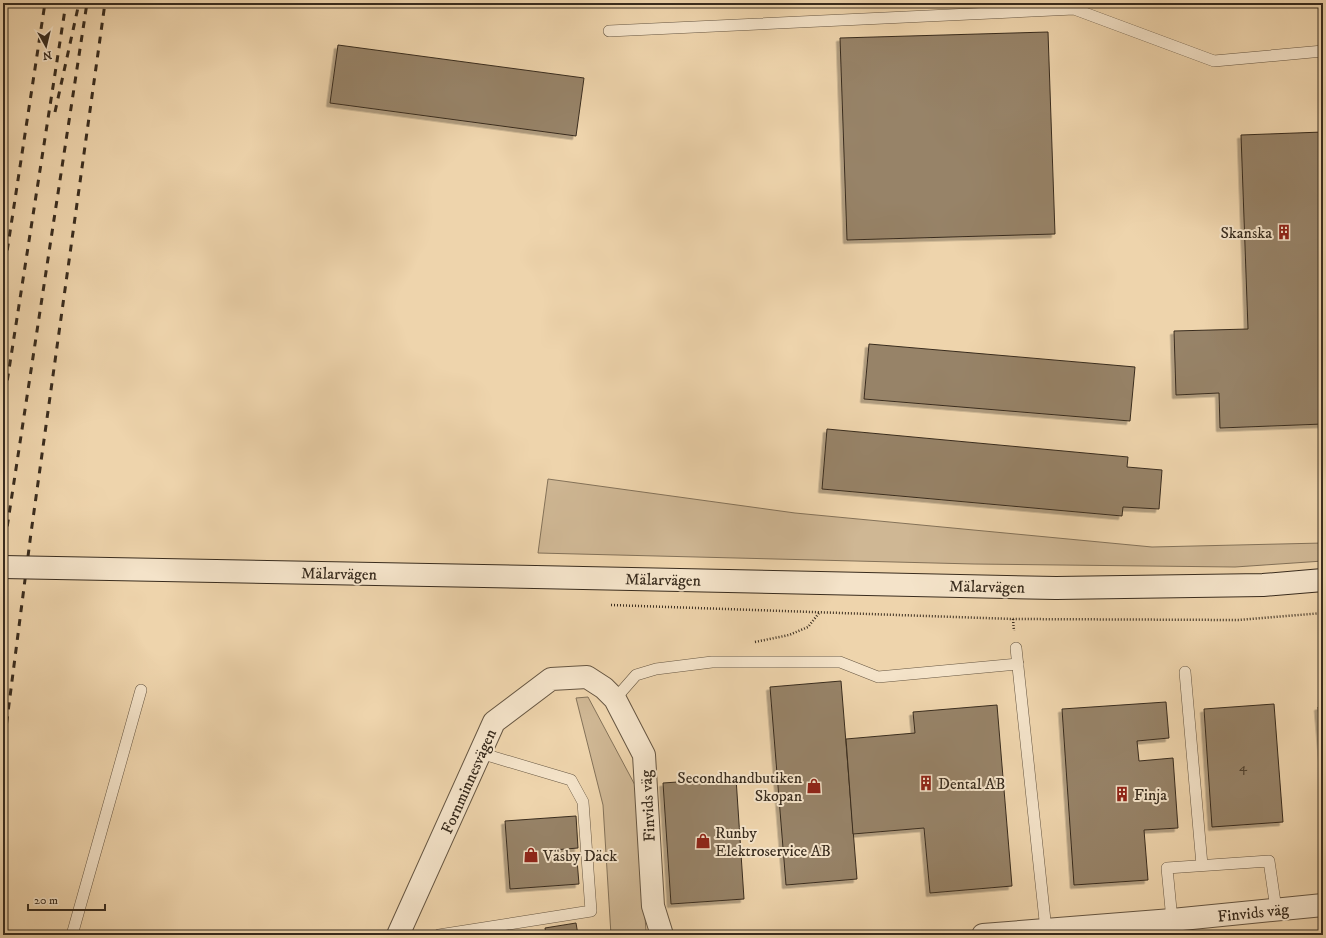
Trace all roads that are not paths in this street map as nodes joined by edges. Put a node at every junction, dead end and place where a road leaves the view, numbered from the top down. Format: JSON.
{"nodes":[{"id":1,"x":609,"y":31,"type":"dead end"},
{"id":2,"x":1323,"y":51,"type":"edge"},
{"id":3,"x":3,"y":567,"type":"edge"},
{"id":4,"x":1323,"y":580,"type":"edge"},
{"id":5,"x":1016,"y":648,"type":"dead end"},
{"id":6,"x":1018,"y":664,"type":"junction"},
{"id":7,"x":1185,"y":672,"type":"dead end"},
{"id":8,"x":141,"y":690,"type":"dead end"},
{"id":9,"x":609,"y":693,"type":"junction"},
{"id":10,"x":480,"y":753,"type":"junction"},
{"id":11,"x":1202,"y":865,"type":"junction"},
{"id":12,"x":1323,"y":905,"type":"edge"},
{"id":13,"x":1276,"y":909,"type":"junction"},
{"id":14,"x":1172,"y":920,"type":"junction"},
{"id":15,"x":1046,"y":930,"type":"junction"},
{"id":16,"x":1109,"y":930,"type":"edge"},
{"id":17,"x":72,"y":935,"type":"edge"},
{"id":18,"x":398,"y":935,"type":"edge"},
{"id":19,"x":439,"y":935,"type":"edge"},
{"id":20,"x":662,"y":935,"type":"edge"},
{"id":21,"x":983,"y":935,"type":"edge"}],
"edges":[{"from":1,"to":2,"type":"lane"},
{"from":3,"to":4,"type":"main road","name":"Mälarvägen","bridge":true},
{"from":5,"to":6,"type":"lane"},
{"from":6,"to":9,"type":"lane"},
{"from":6,"to":15,"type":"lane"},
{"from":7,"to":11,"type":"lane"},
{"from":8,"to":17,"type":"lane"},
{"from":9,"to":10,"type":"main road","name":"Fornminnesvägen"},
{"from":9,"to":20,"type":"main road","name":"Finvids väg"},
{"from":10,"to":18,"type":"main road","name":"Fornminnesvägen"},
{"from":10,"to":19,"type":"lane"},
{"from":11,"to":13,"type":"lane"},
{"from":11,"to":14,"type":"lane"},
{"from":12,"to":13,"type":"main road","name":"Finvids väg"},
{"from":13,"to":14,"type":"main road","name":"Finvids väg"},
{"from":14,"to":16,"type":"main road","name":"Finvids väg"},
{"from":15,"to":16,"type":"main road","name":"Finvids väg"},
{"from":15,"to":21,"type":"main road","name":"Finvids väg"}]}
